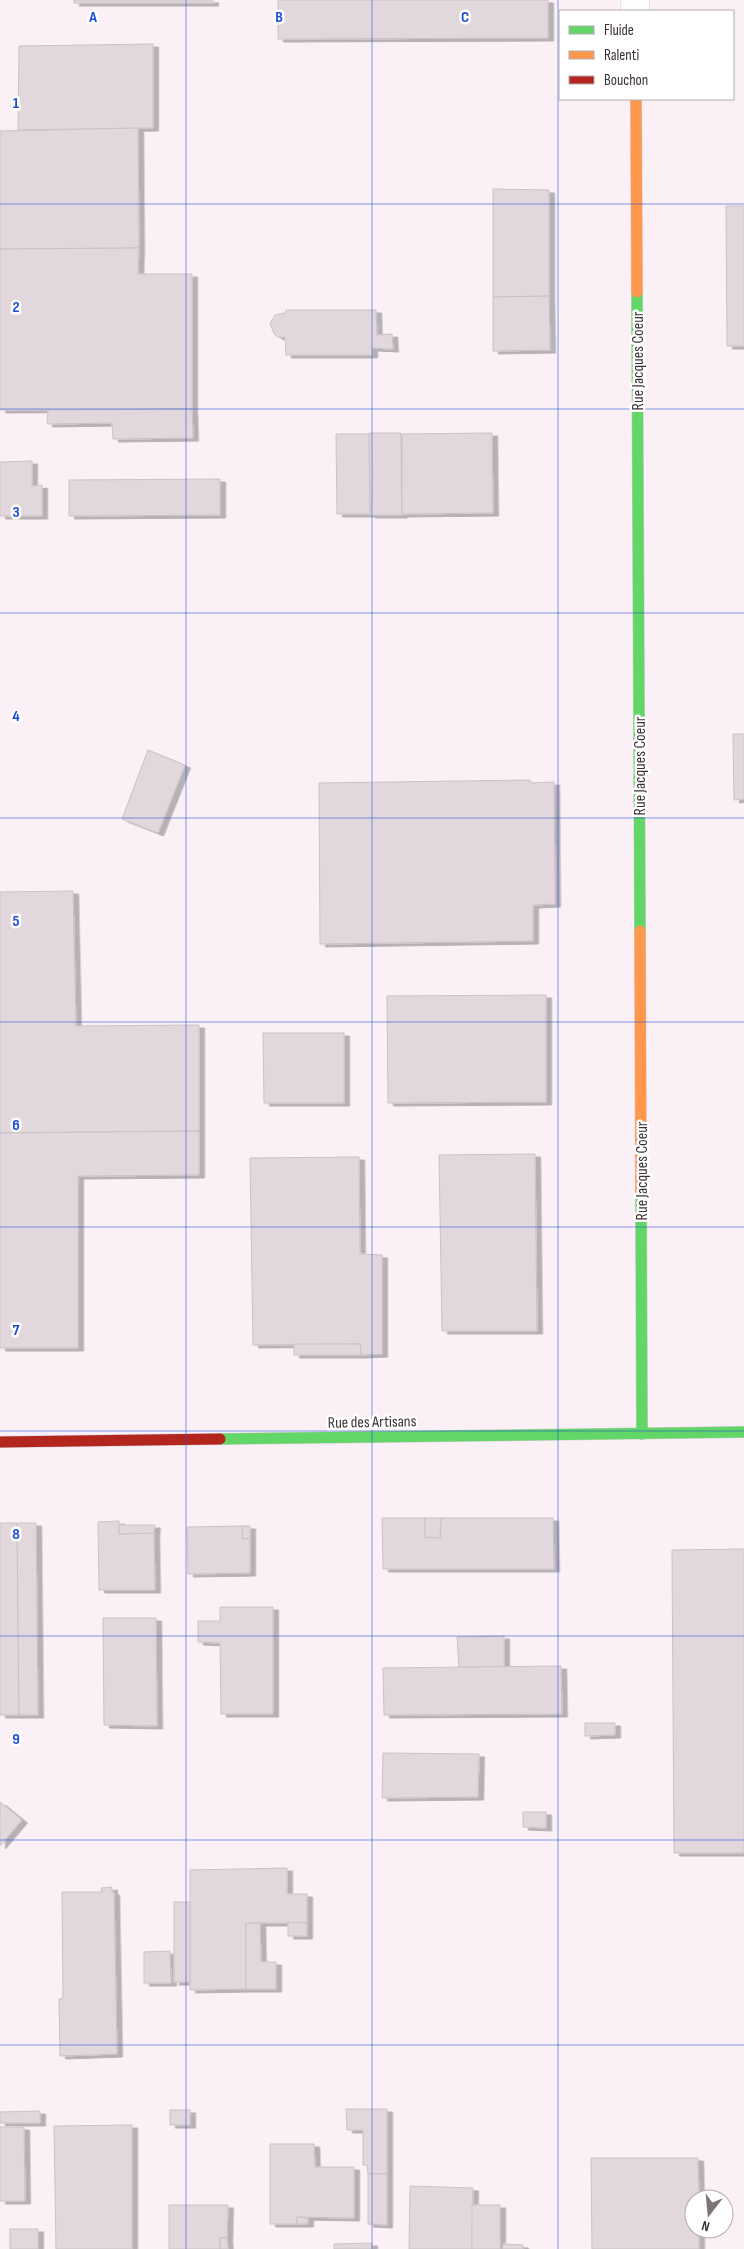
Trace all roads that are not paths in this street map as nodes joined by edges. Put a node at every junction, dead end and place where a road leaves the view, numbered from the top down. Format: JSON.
{"nodes":[{"id":1,"x":636,"y":100,"type":"edge"},
{"id":2,"x":744,"y":1432,"type":"edge"},
{"id":3,"x":642,"y":1434,"type":"junction"},
{"id":4,"x":0,"y":1442,"type":"edge"}],
"edges":[{"from":1,"to":3,"type":"street","name":"Rue Jacques Coeur"},
{"from":2,"to":3,"type":"street","name":"Rue des Artisans"},
{"from":3,"to":4,"type":"street","name":"Rue des Artisans"}]}
